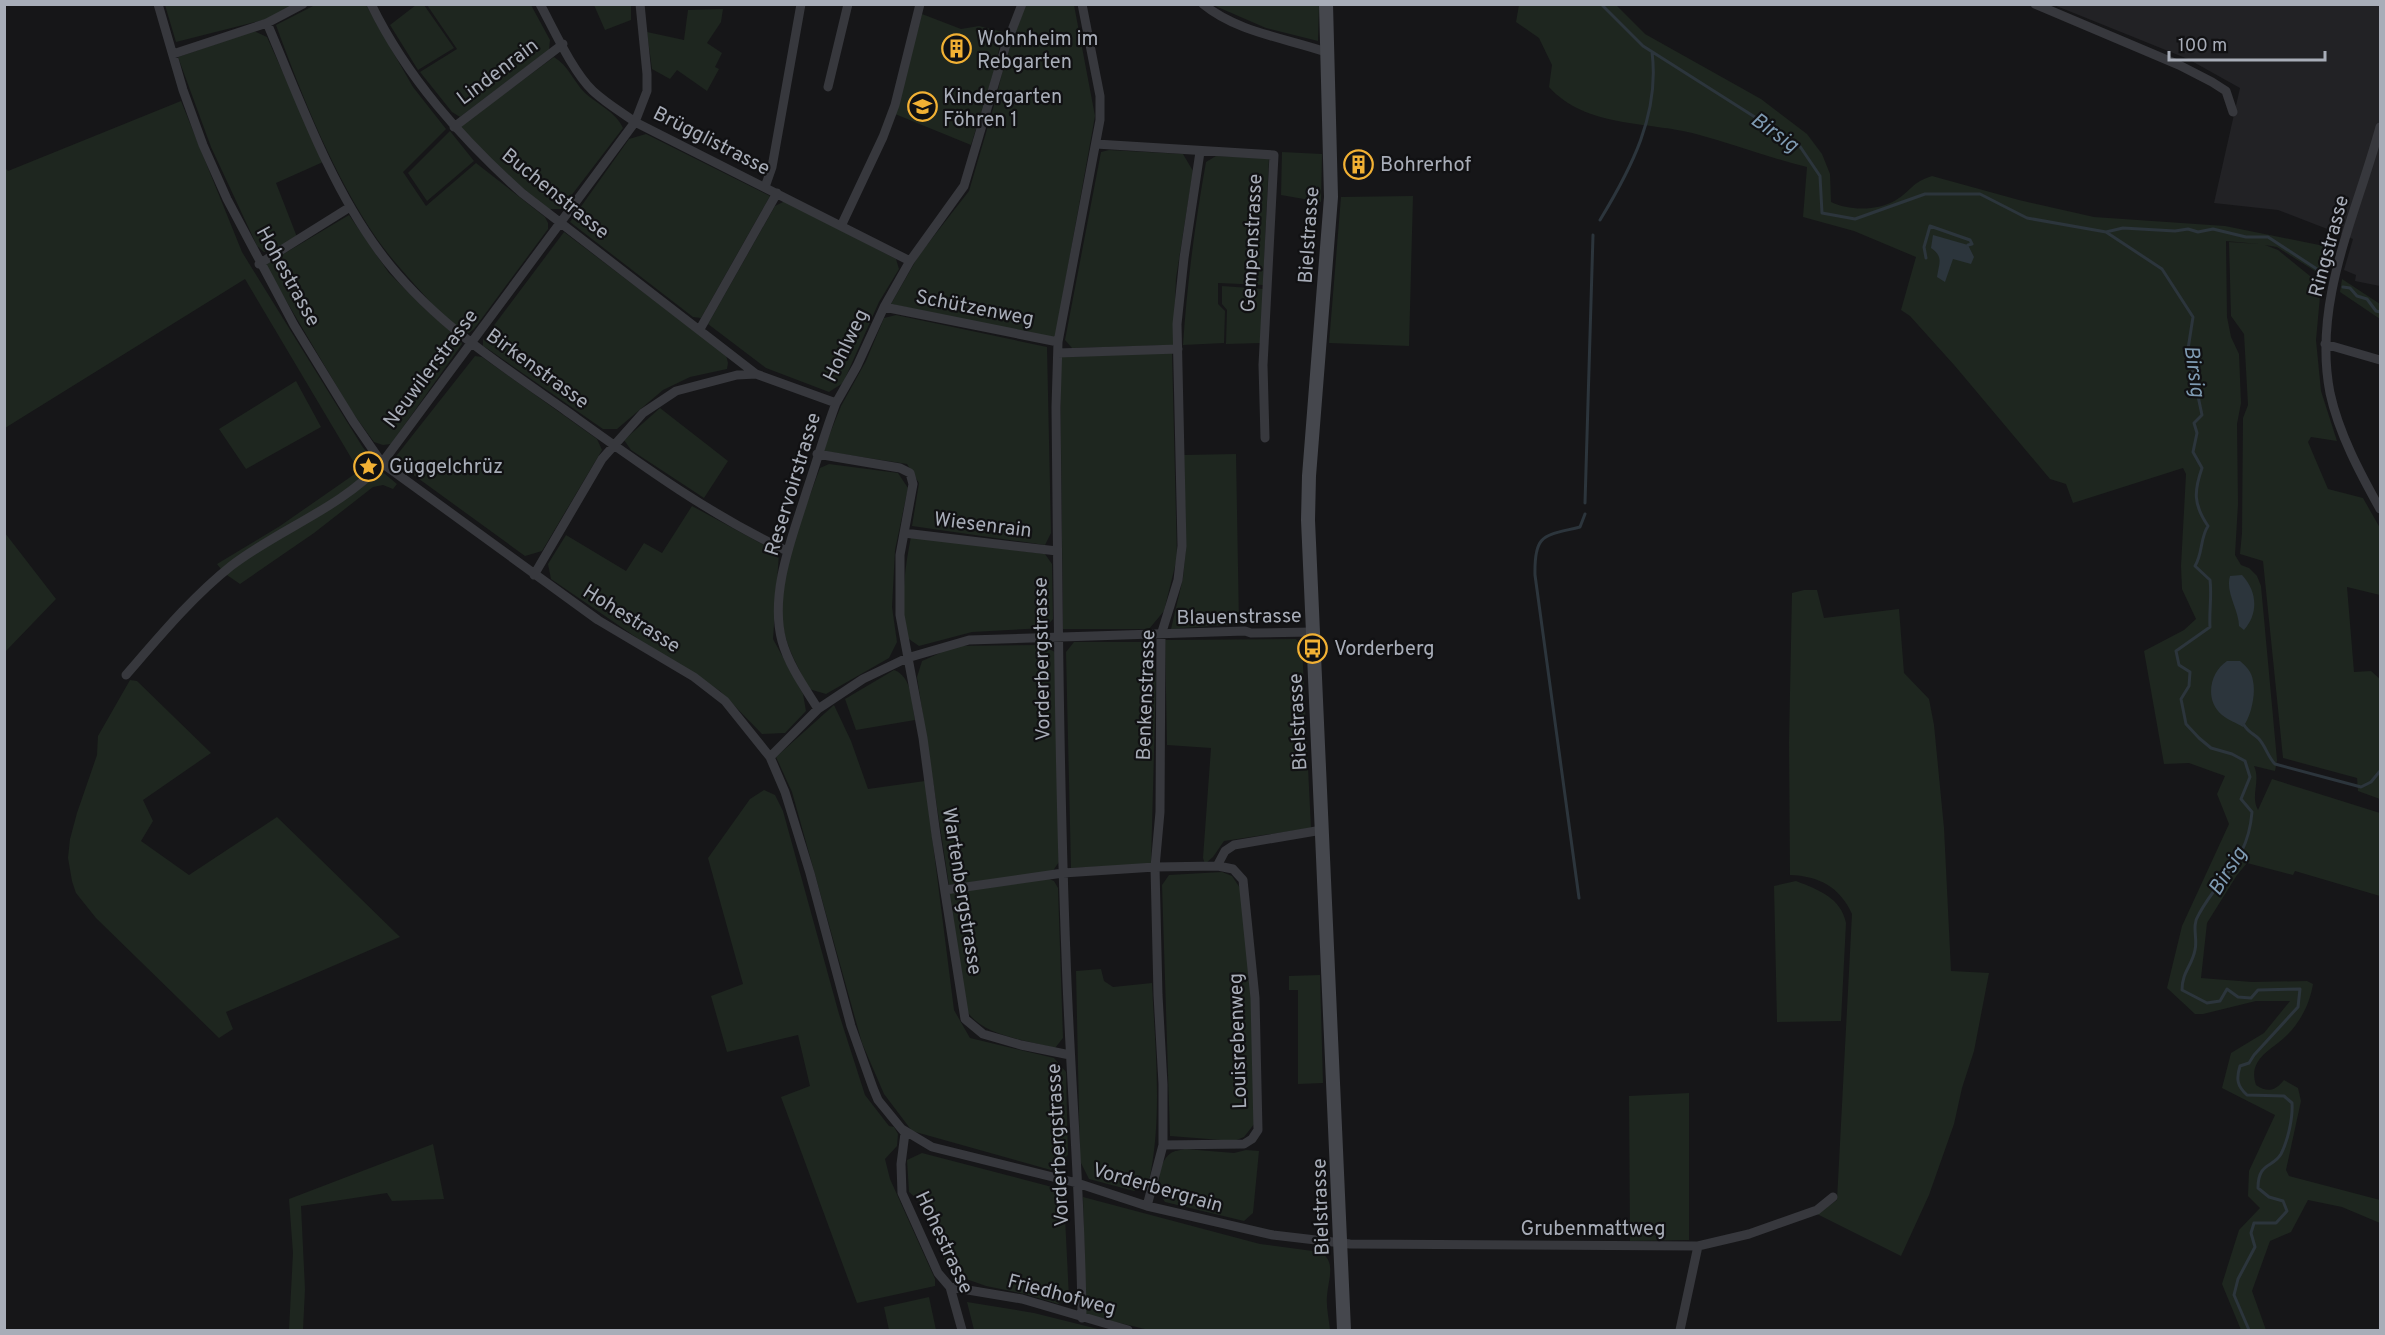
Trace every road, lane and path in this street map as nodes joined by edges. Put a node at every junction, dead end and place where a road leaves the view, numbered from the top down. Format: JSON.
{"nodes":[{"id":1,"x":158,"y":4,"type":"edge"},
{"id":2,"x":303,"y":4,"type":"edge"},
{"id":3,"x":371,"y":4,"type":"edge"},
{"id":4,"x":540,"y":4,"type":"edge"},
{"id":5,"x":640,"y":4,"type":"edge"},
{"id":6,"x":801,"y":4,"type":"edge"},
{"id":7,"x":848,"y":4,"type":"edge"},
{"id":8,"x":920,"y":4,"type":"edge"},
{"id":9,"x":1022,"y":4,"type":"edge"},
{"id":10,"x":1082,"y":4,"type":"edge"},
{"id":11,"x":1203,"y":4,"type":"edge"},
{"id":12,"x":1326,"y":4,"type":"edge"},
{"id":13,"x":2036,"y":4,"type":"edge"},
{"id":14,"x":267,"y":23,"type":"junction"},
{"id":15,"x":563,"y":44,"type":"junction"},
{"id":16,"x":1329,"y":53,"type":"junction"},
{"id":17,"x":173,"y":54,"type":"junction"},
{"id":18,"x":828,"y":87,"type":"dead end"},
{"id":19,"x":2233,"y":112,"type":"dead end"},
{"id":20,"x":635,"y":122,"type":"junction"},
{"id":21,"x":454,"y":127,"type":"junction"},
{"id":22,"x":2380,"y":127,"type":"edge"},
{"id":23,"x":1096,"y":144,"type":"junction"},
{"id":24,"x":1200,"y":152,"type":"junction"},
{"id":25,"x":765,"y":187,"type":"junction"},
{"id":26,"x":777,"y":193,"type":"junction"},
{"id":27,"x":350,"y":207,"type":"junction"},
{"id":28,"x":560,"y":222,"type":"junction"},
{"id":29,"x":842,"y":224,"type":"junction"},
{"id":30,"x":910,"y":261,"type":"junction"},
{"id":31,"x":260,"y":264,"type":"junction"},
{"id":32,"x":884,"y":307,"type":"junction"},
{"id":33,"x":700,"y":329,"type":"junction"},
{"id":34,"x":471,"y":343,"type":"junction"},
{"id":35,"x":2325,"y":344,"type":"junction"},
{"id":36,"x":1058,"y":347,"type":"junction"},
{"id":37,"x":1178,"y":349,"type":"junction"},
{"id":38,"x":2380,"y":360,"type":"edge"},
{"id":39,"x":756,"y":374,"type":"junction"},
{"id":40,"x":836,"y":404,"type":"junction"},
{"id":41,"x":1265,"y":438,"type":"dead end"},
{"id":42,"x":614,"y":445,"type":"junction"},
{"id":43,"x":817,"y":454,"type":"junction"},
{"id":44,"x":382,"y":463,"type":"junction"},
{"id":45,"x":2380,"y":509,"type":"edge"},
{"id":46,"x":904,"y":533,"type":"junction"},
{"id":47,"x":787,"y":551,"type":"junction"},
{"id":48,"x":1057,"y":552,"type":"junction"},
{"id":49,"x":534,"y":575,"type":"junction"},
{"id":50,"x":1312,"y":632,"type":"junction"},
{"id":51,"x":1161,"y":635,"type":"junction"},
{"id":52,"x":1058,"y":636,"type":"junction"},
{"id":53,"x":907,"y":658,"type":"junction"},
{"id":54,"x":126,"y":675,"type":"dead end"},
{"id":55,"x":818,"y":709,"type":"junction"},
{"id":56,"x":770,"y":757,"type":"junction"},
{"id":57,"x":1322,"y":830,"type":"junction"},
{"id":58,"x":1217,"y":866,"type":"junction"},
{"id":59,"x":1155,"y":867,"type":"junction"},
{"id":60,"x":1063,"y":873,"type":"junction"},
{"id":61,"x":945,"y":890,"type":"junction"},
{"id":62,"x":1070,"y":1055,"type":"junction"},
{"id":63,"x":902,"y":1129,"type":"junction"},
{"id":64,"x":1163,"y":1145,"type":"junction"},
{"id":65,"x":1077,"y":1183,"type":"junction"},
{"id":66,"x":1833,"y":1197,"type":"dead end"},
{"id":67,"x":1147,"y":1206,"type":"junction"},
{"id":68,"x":1341,"y":1243,"type":"junction"},
{"id":69,"x":1698,"y":1246,"type":"junction"},
{"id":70,"x":950,"y":1287,"type":"junction"},
{"id":71,"x":1082,"y":1318,"type":"junction"},
{"id":72,"x":962,"y":1330,"type":"edge"},
{"id":73,"x":1128,"y":1330,"type":"edge"},
{"id":74,"x":1344,"y":1330,"type":"edge"},
{"id":75,"x":1680,"y":1330,"type":"edge"}],
"edges":[{"from":1,"to":17,"type":"street","name":"Hohestrasse"},
{"from":2,"to":14,"type":"street"},
{"from":3,"to":21,"type":"street","name":"Buchenstrasse"},
{"from":4,"to":15,"type":"street","name":"Brügglistrasse"},
{"from":5,"to":20,"type":"street","name":"Neuwilerstrasse"},
{"from":6,"to":25,"type":"street"},
{"from":7,"to":18,"type":"street"},
{"from":8,"to":29,"type":"street"},
{"from":9,"to":30,"type":"street","name":"Hohlweg"},
{"from":10,"to":23,"type":"street","name":"Vorderbergstrasse"},
{"from":11,"to":16,"type":"street"},
{"from":12,"to":16,"type":"main road","name":"Bielstrasse"},
{"from":13,"to":19,"type":"street"},
{"from":14,"to":17,"type":"street"},
{"from":14,"to":27,"type":"street","name":"Birkenstrasse"},
{"from":15,"to":20,"type":"street","name":"Brügglistrasse"},
{"from":15,"to":21,"type":"street","name":"Lindenrain"},
{"from":16,"to":50,"type":"main road","name":"Bielstrasse"},
{"from":17,"to":31,"type":"street","name":"Hohestrasse"},
{"from":20,"to":25,"type":"street","name":"Brügglistrasse"},
{"from":20,"to":28,"type":"street","name":"Neuwilerstrasse"},
{"from":21,"to":28,"type":"street","name":"Buchenstrasse"},
{"from":22,"to":35,"type":"street","name":"Ringstrasse"},
{"from":23,"to":24,"type":"street","name":"Gempenstrasse"},
{"from":23,"to":36,"type":"street","name":"Vorderbergstrasse"},
{"from":24,"to":37,"type":"street","name":"Benkenstrasse"},
{"from":24,"to":41,"type":"street","name":"Gempenstrasse"},
{"from":25,"to":26,"type":"street","name":"Brügglistrasse"},
{"from":26,"to":29,"type":"street","name":"Brügglistrasse"},
{"from":26,"to":33,"type":"street"},
{"from":27,"to":31,"type":"street"},
{"from":27,"to":34,"type":"street","name":"Birkenstrasse"},
{"from":28,"to":33,"type":"street","name":"Buchenstrasse"},
{"from":28,"to":34,"type":"street","name":"Neuwilerstrasse"},
{"from":29,"to":30,"type":"street","name":"Brügglistrasse"},
{"from":30,"to":32,"type":"street","name":"Hohlweg"},
{"from":31,"to":44,"type":"street","name":"Hohestrasse"},
{"from":32,"to":36,"type":"street","name":"Schützenweg"},
{"from":32,"to":40,"type":"street","name":"Hohlweg"},
{"from":33,"to":39,"type":"street","name":"Buchenstrasse"},
{"from":34,"to":42,"type":"street","name":"Birkenstrasse"},
{"from":34,"to":44,"type":"street","name":"Neuwilerstrasse"},
{"from":35,"to":38,"type":"street"},
{"from":35,"to":45,"type":"street","name":"Ringstrasse"},
{"from":36,"to":37,"type":"street","name":"Schützenweg"},
{"from":36,"to":48,"type":"street","name":"Vorderbergstrasse"},
{"from":37,"to":51,"type":"street","name":"Benkenstrasse"},
{"from":39,"to":40,"type":"street","name":"Hohlweg"},
{"from":39,"to":42,"type":"street","name":"Hohlweg"},
{"from":40,"to":43,"type":"street","name":"Reservoirstrasse"},
{"from":42,"to":47,"type":"street","name":"Birkenstrasse"},
{"from":42,"to":49,"type":"street","name":"Hohlweg"},
{"from":43,"to":46,"type":"street","name":"Wartenbergstrasse"},
{"from":43,"to":47,"type":"street","name":"Reservoirstrasse"},
{"from":44,"to":49,"type":"street","name":"Hohestrasse"},
{"from":44,"to":54,"type":"street","name":"Neuwilerstrasse"},
{"from":46,"to":48,"type":"street","name":"Wiesenrain"},
{"from":46,"to":53,"type":"street","name":"Wartenbergstrasse"},
{"from":47,"to":55,"type":"street","name":"Reservoirstrasse"},
{"from":48,"to":52,"type":"street","name":"Vorderbergstrasse"},
{"from":49,"to":56,"type":"street","name":"Hohestrasse"},
{"from":50,"to":51,"type":"street","name":"Blauenstrasse"},
{"from":50,"to":57,"type":"main road","name":"Bielstrasse"},
{"from":51,"to":52,"type":"street","name":"Blauenstrasse"},
{"from":51,"to":59,"type":"street","name":"Benkenstrasse"},
{"from":52,"to":53,"type":"street","name":"Blauenstrasse"},
{"from":52,"to":60,"type":"street","name":"Vorderbergstrasse"},
{"from":53,"to":55,"type":"street","name":"Blauenstrasse"},
{"from":53,"to":61,"type":"street","name":"Wartenbergstrasse"},
{"from":55,"to":56,"type":"street","name":"Blauenstrasse"},
{"from":56,"to":63,"type":"street","name":"Hohestrasse"},
{"from":57,"to":58,"type":"street"},
{"from":57,"to":68,"type":"main road","name":"Bielstrasse"},
{"from":58,"to":59,"type":"street","name":"Louisrebenweg"},
{"from":58,"to":64,"type":"street","name":"Louisrebenweg"},
{"from":59,"to":60,"type":"street","name":"Louisrebenweg"},
{"from":59,"to":64,"type":"street","name":"Benkenstrasse"},
{"from":60,"to":61,"type":"street","name":"Louisrebenweg"},
{"from":60,"to":62,"type":"street","name":"Vorderbergstrasse"},
{"from":61,"to":62,"type":"street","name":"Wartenbergstrasse"},
{"from":62,"to":65,"type":"street","name":"Vorderbergstrasse"},
{"from":63,"to":65,"type":"street","name":"Vorderbergrain"},
{"from":63,"to":70,"type":"street","name":"Hohestrasse"},
{"from":64,"to":67,"type":"street","name":"Benkenstrasse"},
{"from":65,"to":67,"type":"street","name":"Vorderbergrain"},
{"from":65,"to":71,"type":"street","name":"Vorderbergstrasse"},
{"from":66,"to":69,"type":"street","name":"Grubenmattweg"},
{"from":67,"to":68,"type":"street","name":"Vorderbergrain"},
{"from":68,"to":69,"type":"street","name":"Grubenmattweg"},
{"from":68,"to":74,"type":"main road","name":"Bielstrasse"},
{"from":69,"to":75,"type":"street"},
{"from":70,"to":71,"type":"street","name":"Friedhofweg"},
{"from":70,"to":72,"type":"street","name":"Hohestrasse"},
{"from":71,"to":73,"type":"street","name":"Friedhofweg"}]}
